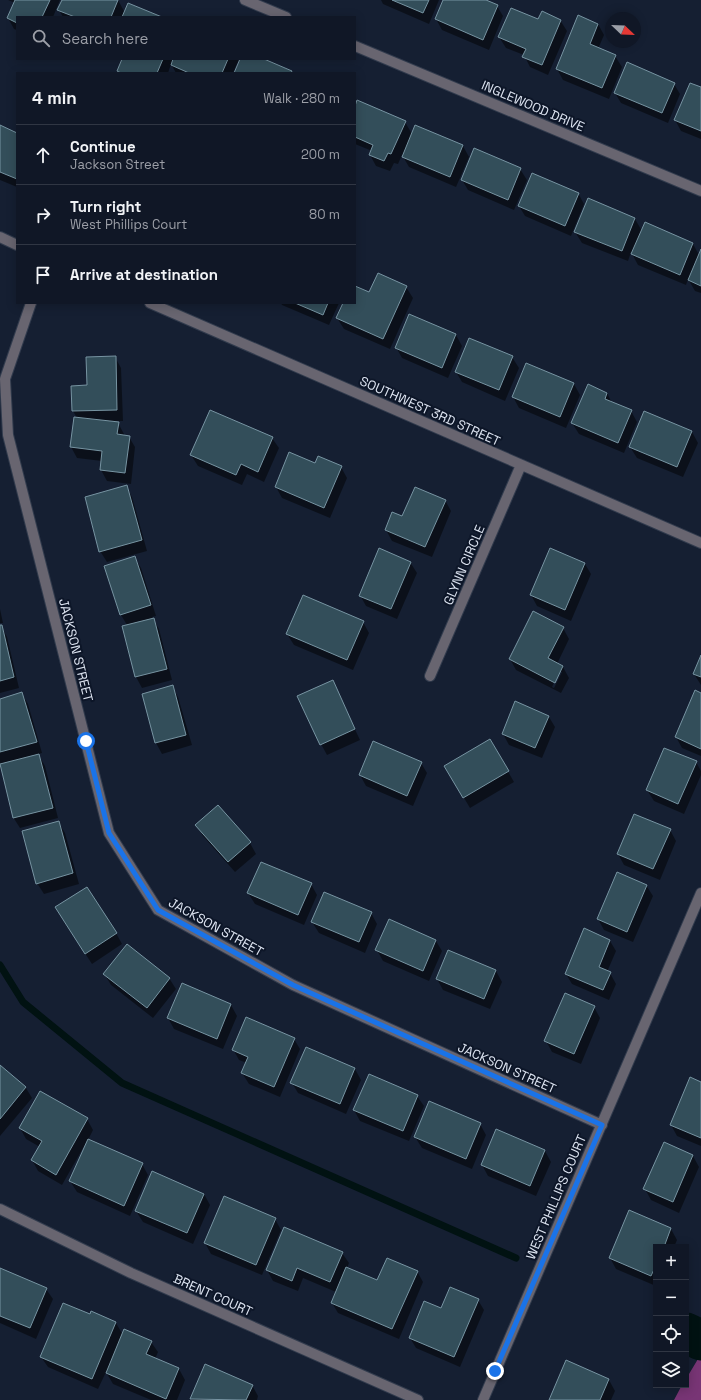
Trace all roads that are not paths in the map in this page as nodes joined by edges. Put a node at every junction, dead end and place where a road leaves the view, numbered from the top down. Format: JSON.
{"nodes":[{"id":1,"x":245,"y":0,"type":"edge"},
{"id":2,"x":284,"y":16,"type":"edge"},
{"id":3,"x":356,"y":46,"type":"edge"},
{"id":4,"x":701,"y":191,"type":"edge"},
{"id":5,"x":0,"y":237,"type":"edge"},
{"id":6,"x":16,"y":244,"type":"edge"},
{"id":7,"x":32,"y":304,"type":"edge"},
{"id":8,"x":152,"y":304,"type":"edge"},
{"id":9,"x":521,"y":465,"type":"junction"},
{"id":10,"x":701,"y":543,"type":"edge"},
{"id":11,"x":430,"y":676,"type":"dead end"},
{"id":12,"x":701,"y":893,"type":"edge"},
{"id":13,"x":602,"y":1125,"type":"junction"},
{"id":14,"x":0,"y":1209,"type":"edge"},
{"id":15,"x":418,"y":1400,"type":"edge"},
{"id":16,"x":482,"y":1400,"type":"edge"}],
"edges":[{"from":1,"to":2,"type":"street"},
{"from":3,"to":4,"type":"street","name":"INGLEWOOD DRIVE"},
{"from":5,"to":6,"type":"street"},
{"from":7,"to":13,"type":"street","name":"JACKSON STREET"},
{"from":8,"to":9,"type":"street","name":"SOUTHWEST 3RD STREET"},
{"from":9,"to":10,"type":"street","name":"SOUTHWEST 3RD STREET"},
{"from":9,"to":11,"type":"street","name":"GLYNN CIRCLE"},
{"from":12,"to":13,"type":"street","name":"WEST PHILLIPS COURT"},
{"from":13,"to":16,"type":"street","name":"WEST PHILLIPS COURT"},
{"from":14,"to":15,"type":"street","name":"BRENT COURT"}]}
